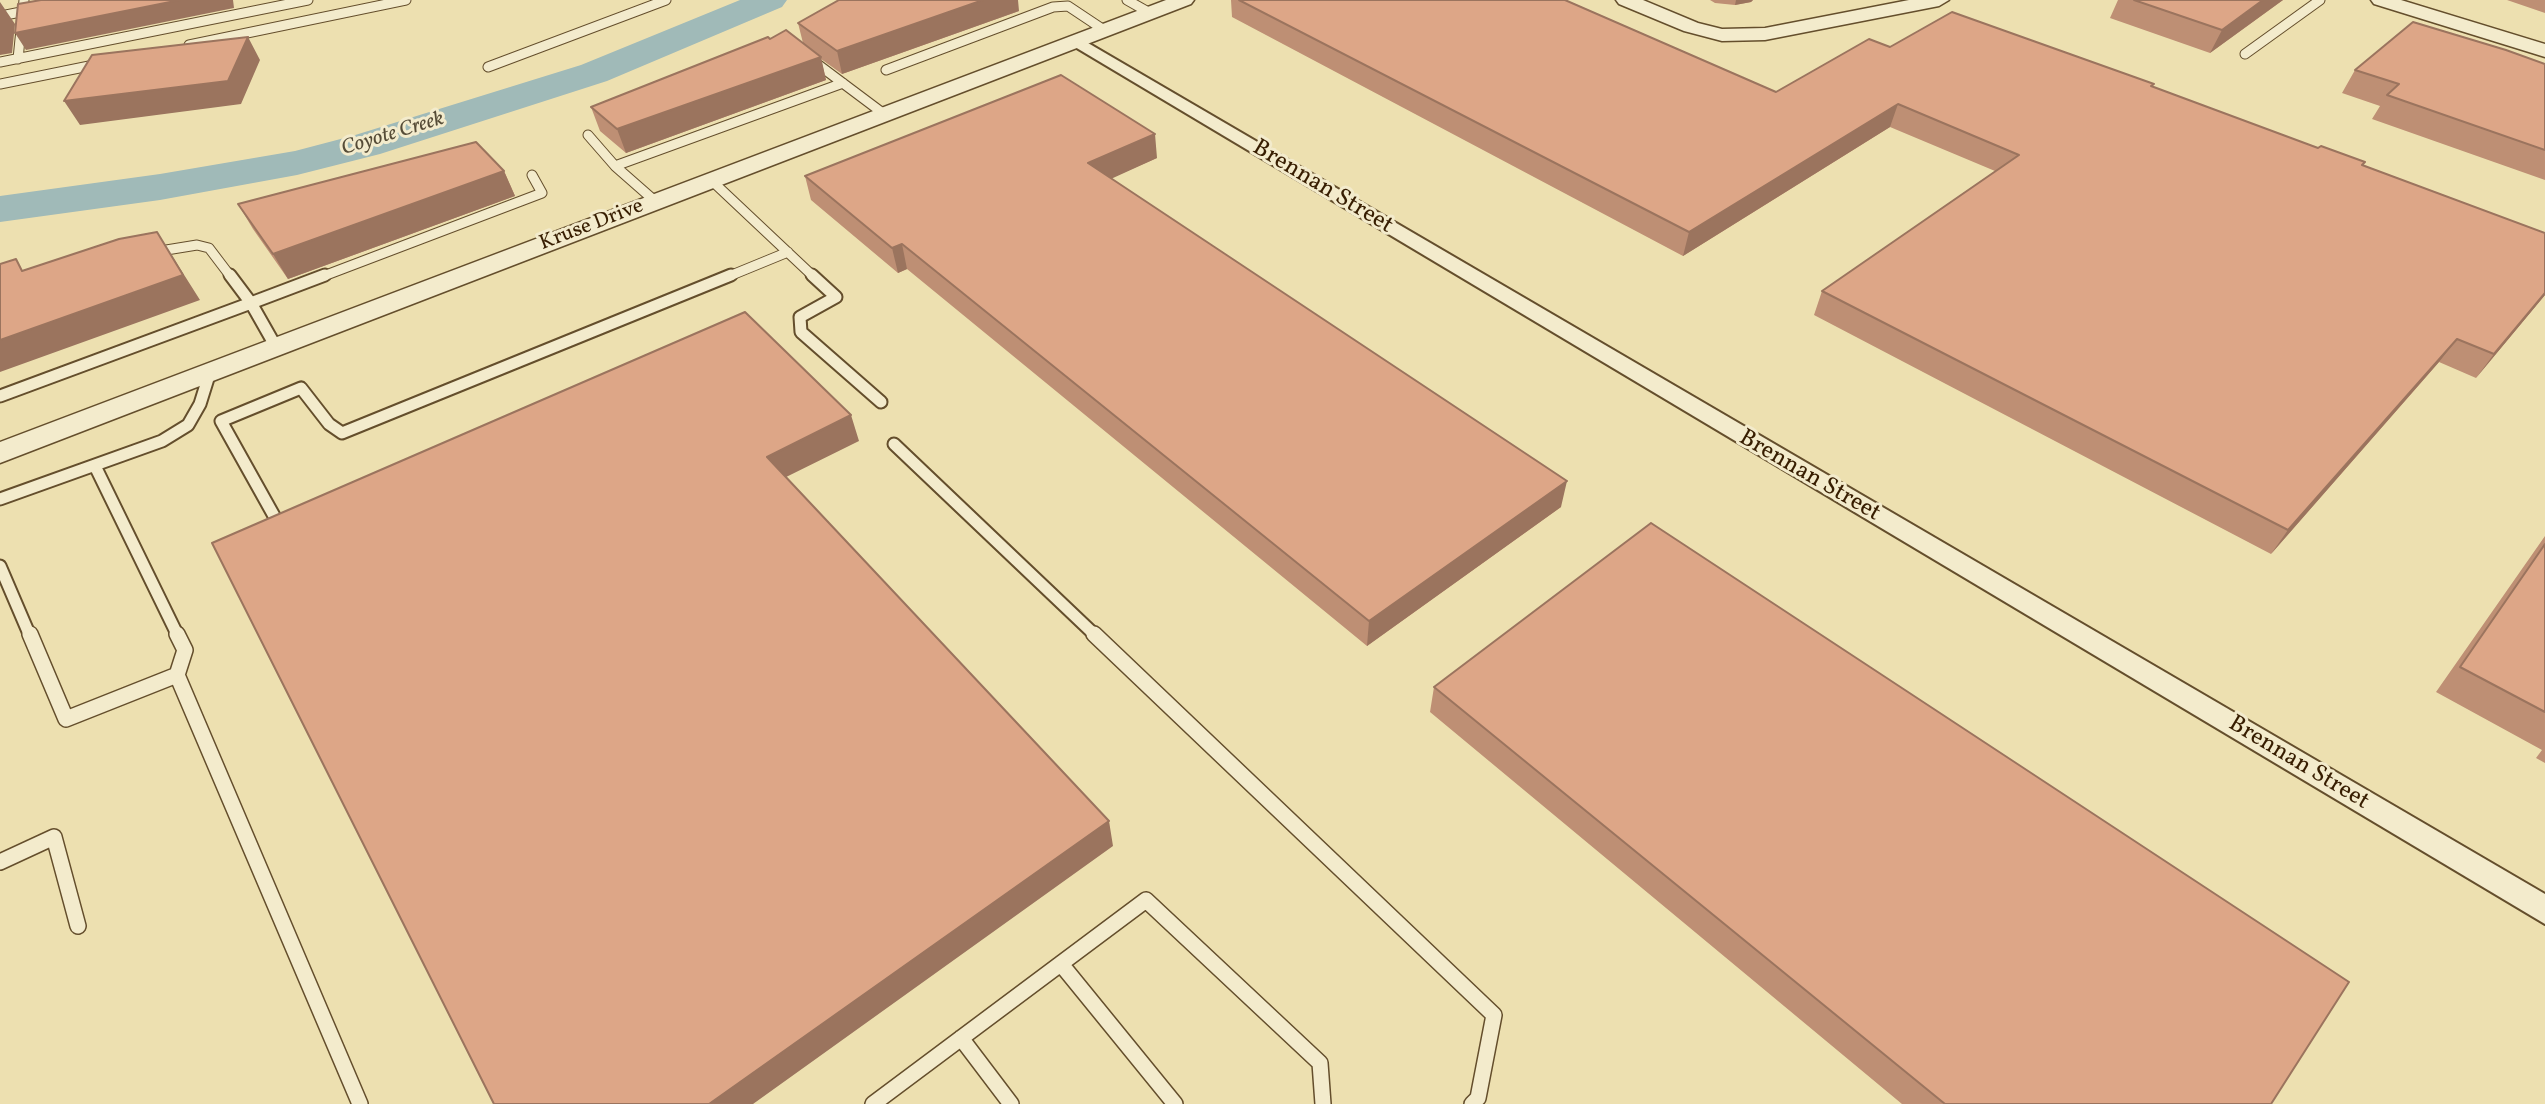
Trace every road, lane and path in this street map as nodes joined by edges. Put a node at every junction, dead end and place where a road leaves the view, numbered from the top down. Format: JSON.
{"nodes":[{"id":1,"x":24,"y":0,"type":"edge"},
{"id":2,"x":309,"y":0,"type":"edge"},
{"id":3,"x":406,"y":0,"type":"edge"},
{"id":4,"x":666,"y":0,"type":"edge"},
{"id":5,"x":1127,"y":0,"type":"edge"},
{"id":6,"x":1184,"y":0,"type":"edge"},
{"id":7,"x":1626,"y":0,"type":"edge"},
{"id":8,"x":1939,"y":0,"type":"edge"},
{"id":9,"x":2320,"y":0,"type":"edge"},
{"id":10,"x":2381,"y":0,"type":"edge"},
{"id":11,"x":47,"y":7,"type":"edge"},
{"id":12,"x":23,"y":12,"type":"junction"},
{"id":13,"x":1150,"y":13,"type":"junction"},
{"id":14,"x":0,"y":16,"type":"edge"},
{"id":15,"x":1104,"y":30,"type":"junction"},
{"id":16,"x":1076,"y":41,"type":"junction"},
{"id":17,"x":180,"y":47,"type":"edge"},
{"id":18,"x":799,"y":51,"type":"edge"},
{"id":19,"x":2545,"y":51,"type":"edge"},
{"id":20,"x":2245,"y":54,"type":"dead end"},
{"id":21,"x":18,"y":59,"type":"junction"},
{"id":22,"x":114,"y":60,"type":"edge"},
{"id":23,"x":0,"y":62,"type":"edge"},
{"id":24,"x":488,"y":67,"type":"dead end"},
{"id":25,"x":886,"y":69,"type":"dead end"},
{"id":26,"x":843,"y":83,"type":"junction"},
{"id":27,"x":0,"y":84,"type":"edge"},
{"id":28,"x":884,"y":114,"type":"junction"},
{"id":29,"x":588,"y":135,"type":"edge"},
{"id":30,"x":615,"y":166,"type":"junction"},
{"id":31,"x":532,"y":175,"type":"dead end"},
{"id":32,"x":711,"y":180,"type":"junction"},
{"id":33,"x":656,"y":202,"type":"junction"},
{"id":34,"x":788,"y":252,"type":"junction"},
{"id":35,"x":142,"y":254,"type":"edge"},
{"id":36,"x":251,"y":303,"type":"junction"},
{"id":37,"x":276,"y":347,"type":"junction"},
{"id":38,"x":209,"y":372,"type":"junction"},
{"id":39,"x":0,"y":396,"type":"edge"},
{"id":40,"x":881,"y":402,"type":"dead end"},
{"id":41,"x":894,"y":444,"type":"dead end"},
{"id":42,"x":0,"y":453,"type":"edge"},
{"id":43,"x":95,"y":466,"type":"junction"},
{"id":44,"x":0,"y":499,"type":"edge"},
{"id":45,"x":278,"y":523,"type":"edge"},
{"id":46,"x":0,"y":566,"type":"edge"},
{"id":47,"x":177,"y":676,"type":"junction"},
{"id":48,"x":0,"y":862,"type":"edge"},
{"id":49,"x":2545,"y":910,"type":"edge"},
{"id":50,"x":78,"y":926,"type":"dead end"},
{"id":51,"x":1060,"y":964,"type":"junction"},
{"id":52,"x":961,"y":1038,"type":"junction"},
{"id":53,"x":360,"y":1104,"type":"edge"},
{"id":54,"x":873,"y":1104,"type":"edge"},
{"id":55,"x":1011,"y":1104,"type":"edge"},
{"id":56,"x":1175,"y":1104,"type":"edge"},
{"id":57,"x":1323,"y":1104,"type":"edge"},
{"id":58,"x":1472,"y":1104,"type":"edge"}],
"edges":[{"from":1,"to":12,"type":"lane"},
{"from":2,"to":21,"type":"lane"},
{"from":3,"to":17,"type":"lane"},
{"from":4,"to":24,"type":"lane"},
{"from":5,"to":13,"type":"lane"},
{"from":6,"to":13,"type":"street","name":"Kruse Drive"},
{"from":7,"to":8,"type":"street"},
{"from":9,"to":20,"type":"lane"},
{"from":10,"to":19,"type":"street"},
{"from":11,"to":12,"type":"lane"},
{"from":12,"to":14,"type":"lane"},
{"from":12,"to":21,"type":"lane"},
{"from":13,"to":15,"type":"street","name":"Kruse Drive"},
{"from":15,"to":16,"type":"street","name":"Kruse Drive"},
{"from":15,"to":25,"type":"lane"},
{"from":16,"to":28,"type":"street","name":"Kruse Drive"},
{"from":16,"to":49,"type":"street","name":"Brennan Street"},
{"from":18,"to":26,"type":"lane"},
{"from":21,"to":23,"type":"lane"},
{"from":22,"to":27,"type":"lane"},
{"from":26,"to":28,"type":"lane"},
{"from":26,"to":30,"type":"lane"},
{"from":28,"to":32,"type":"street","name":"Kruse Drive"},
{"from":29,"to":30,"type":"lane"},
{"from":30,"to":33,"type":"lane"},
{"from":31,"to":36,"type":"lane"},
{"from":32,"to":33,"type":"street","name":"Kruse Drive"},
{"from":32,"to":34,"type":"lane"},
{"from":33,"to":37,"type":"street","name":"Kruse Drive"},
{"from":34,"to":40,"type":"lane"},
{"from":34,"to":45,"type":"lane"},
{"from":35,"to":36,"type":"lane"},
{"from":36,"to":37,"type":"lane"},
{"from":36,"to":39,"type":"lane"},
{"from":37,"to":38,"type":"street","name":"Kruse Drive"},
{"from":38,"to":42,"type":"street","name":"Kruse Drive"},
{"from":38,"to":43,"type":"lane"},
{"from":41,"to":58,"type":"lane"},
{"from":43,"to":44,"type":"lane"},
{"from":43,"to":47,"type":"lane"},
{"from":46,"to":47,"type":"lane"},
{"from":47,"to":53,"type":"lane"},
{"from":48,"to":50,"type":"lane"},
{"from":51,"to":52,"type":"lane"},
{"from":51,"to":56,"type":"lane"},
{"from":51,"to":57,"type":"lane"},
{"from":52,"to":54,"type":"lane"},
{"from":52,"to":55,"type":"lane"}]}
